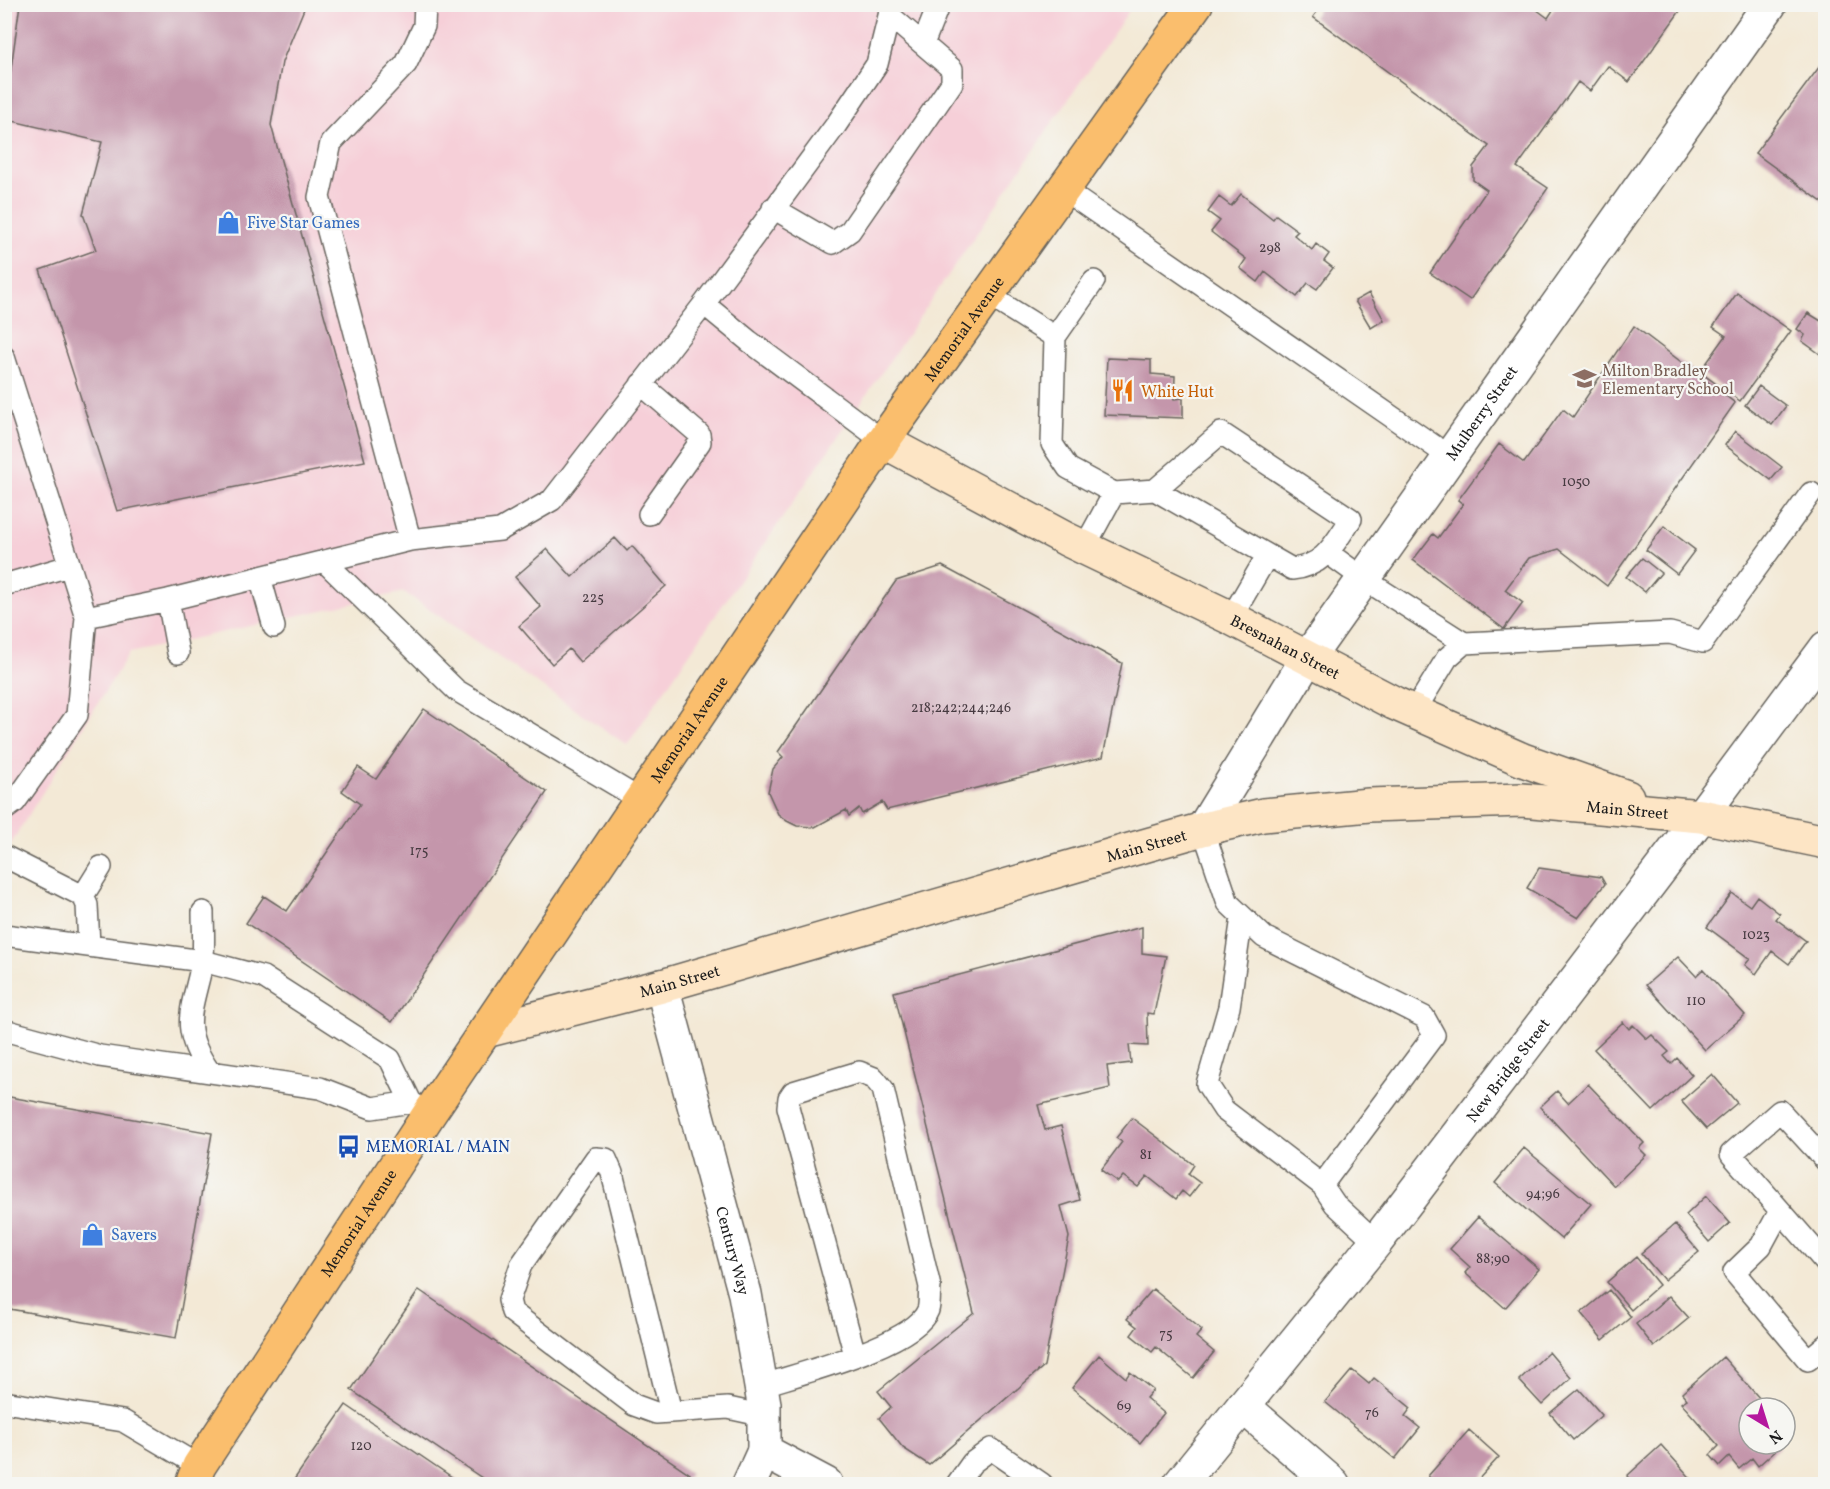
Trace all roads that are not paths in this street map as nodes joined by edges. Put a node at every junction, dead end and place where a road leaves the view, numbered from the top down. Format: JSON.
{"nodes":[{"id":1,"x":425,"y":4,"type":"edge"},
{"id":2,"x":939,"y":4,"type":"edge"},
{"id":3,"x":1196,"y":4,"type":"edge"},
{"id":4,"x":1770,"y":4,"type":"edge"},
{"id":5,"x":890,"y":10,"type":"edge"},
{"id":6,"x":923,"y":44,"type":"junction"},
{"id":7,"x":1064,"y":190,"type":"junction"},
{"id":8,"x":773,"y":208,"type":"junction"},
{"id":9,"x":1094,"y":282,"type":"dead end"},
{"id":10,"x":988,"y":295,"type":"junction"},
{"id":11,"x":704,"y":304,"type":"junction"},
{"id":12,"x":1055,"y":337,"type":"junction"},
{"id":13,"x":5,"y":358,"type":"edge"},
{"id":14,"x":641,"y":384,"type":"junction"},
{"id":15,"x":883,"y":441,"type":"junction"},
{"id":16,"x":1450,"y":457,"type":"junction"},
{"id":17,"x":1155,"y":490,"type":"junction"},
{"id":18,"x":1114,"y":493,"type":"junction"},
{"id":19,"x":1811,"y":493,"type":"dead end"},
{"id":20,"x":650,"y":514,"type":"dead end"},
{"id":21,"x":410,"y":540,"type":"junction"},
{"id":22,"x":1084,"y":548,"type":"junction"},
{"id":23,"x":1328,"y":553,"type":"junction"},
{"id":24,"x":1267,"y":556,"type":"junction"},
{"id":25,"x":324,"y":561,"type":"junction"},
{"id":26,"x":69,"y":566,"type":"junction"},
{"id":27,"x":260,"y":578,"type":"junction"},
{"id":28,"x":1364,"y":579,"type":"junction"},
{"id":29,"x":4,"y":585,"type":"edge"},
{"id":30,"x":168,"y":600,"type":"junction"},
{"id":31,"x":86,"y":617,"type":"junction"},
{"id":32,"x":1231,"y":618,"type":"junction"},
{"id":33,"x":274,"y":627,"type":"dead end"},
{"id":34,"x":1464,"y":642,"type":"junction"},
{"id":35,"x":1826,"y":648,"type":"edge"},
{"id":36,"x":178,"y":653,"type":"dead end"},
{"id":37,"x":1307,"y":659,"type":"junction"},
{"id":38,"x":1414,"y":712,"type":"junction"},
{"id":39,"x":641,"y":800,"type":"junction"},
{"id":40,"x":4,"y":810,"type":"edge"},
{"id":41,"x":1701,"y":816,"type":"junction"},
{"id":42,"x":1203,"y":829,"type":"junction"},
{"id":43,"x":1826,"y":842,"type":"edge"},
{"id":44,"x":4,"y":856,"type":"edge"},
{"id":45,"x":101,"y":867,"type":"dead end"},
{"id":46,"x":83,"y":896,"type":"junction"},
{"id":47,"x":203,"y":912,"type":"dead end"},
{"id":48,"x":1242,"y":917,"type":"junction"},
{"id":49,"x":4,"y":935,"type":"edge"},
{"id":50,"x":89,"y":945,"type":"junction"},
{"id":51,"x":203,"y":961,"type":"junction"},
{"id":52,"x":662,"y":986,"type":"junction"},
{"id":53,"x":4,"y":1030,"type":"edge"},
{"id":54,"x":485,"y":1031,"type":"junction"},
{"id":55,"x":209,"y":1071,"type":"junction"},
{"id":56,"x":420,"y":1108,"type":"junction"},
{"id":57,"x":1826,"y":1161,"type":"edge"},
{"id":58,"x":1322,"y":1185,"type":"junction"},
{"id":59,"x":1780,"y":1211,"type":"junction"},
{"id":60,"x":1376,"y":1242,"type":"junction"},
{"id":61,"x":1826,"y":1263,"type":"edge"},
{"id":62,"x":1826,"y":1345,"type":"edge"},
{"id":63,"x":855,"y":1355,"type":"junction"},
{"id":64,"x":763,"y":1401,"type":"junction"},
{"id":65,"x":4,"y":1402,"type":"edge"},
{"id":66,"x":1243,"y":1406,"type":"junction"},
{"id":67,"x":670,"y":1412,"type":"junction"},
{"id":68,"x":764,"y":1451,"type":"junction"},
{"id":69,"x":190,"y":1478,"type":"edge"},
{"id":70,"x":749,"y":1485,"type":"edge"},
{"id":71,"x":826,"y":1485,"type":"edge"},
{"id":72,"x":957,"y":1485,"type":"edge"},
{"id":73,"x":1042,"y":1485,"type":"edge"},
{"id":74,"x":1180,"y":1485,"type":"edge"},
{"id":75,"x":1333,"y":1485,"type":"edge"}],
"edges":[{"from":1,"to":21,"type":"lane"},
{"from":2,"to":6,"type":"lane"},
{"from":3,"to":7,"type":"main road","name":"Memorial Avenue"},
{"from":4,"to":16,"type":"street","name":"Mulberry Street"},
{"from":5,"to":6,"type":"lane"},
{"from":5,"to":8,"type":"lane"},
{"from":6,"to":8,"type":"lane"},
{"from":7,"to":10,"type":"main road","name":"Memorial Avenue"},
{"from":7,"to":16,"type":"lane"},
{"from":8,"to":11,"type":"lane"},
{"from":9,"to":12,"type":"lane"},
{"from":10,"to":12,"type":"lane"},
{"from":10,"to":15,"type":"main road","name":"Memorial Avenue"},
{"from":11,"to":14,"type":"lane"},
{"from":11,"to":15,"type":"lane"},
{"from":12,"to":18,"type":"lane"},
{"from":13,"to":26,"type":"lane"},
{"from":14,"to":20,"type":"lane"},
{"from":14,"to":21,"type":"lane"},
{"from":15,"to":22,"type":"street","name":"Bresnahan Street"},
{"from":15,"to":39,"type":"main road","name":"Memorial Avenue"},
{"from":16,"to":28,"type":"street","name":"Mulberry Street"},
{"from":17,"to":18,"type":"lane"},
{"from":17,"to":23,"type":"lane"},
{"from":17,"to":24,"type":"lane"},
{"from":18,"to":22,"type":"lane"},
{"from":19,"to":34,"type":"lane"},
{"from":21,"to":25,"type":"lane"},
{"from":22,"to":32,"type":"street","name":"Bresnahan Street"},
{"from":23,"to":24,"type":"lane"},
{"from":23,"to":28,"type":"lane"},
{"from":24,"to":32,"type":"lane"},
{"from":25,"to":27,"type":"lane"},
{"from":25,"to":39,"type":"lane"},
{"from":26,"to":29,"type":"lane"},
{"from":26,"to":31,"type":"lane"},
{"from":27,"to":30,"type":"lane"},
{"from":27,"to":33,"type":"lane"},
{"from":28,"to":34,"type":"lane"},
{"from":28,"to":37,"type":"street","name":"Mulberry Street"},
{"from":30,"to":31,"type":"lane"},
{"from":30,"to":36,"type":"lane"},
{"from":31,"to":40,"type":"lane"},
{"from":32,"to":37,"type":"street","name":"Bresnahan Street"},
{"from":34,"to":38,"type":"lane"},
{"from":35,"to":41,"type":"street","name":"New Bridge Street"},
{"from":37,"to":38,"type":"street","name":"Bresnahan Street"},
{"from":37,"to":42,"type":"street","name":"Mulberry Street"},
{"from":38,"to":41,"type":"street","name":"Bresnahan Street"},
{"from":39,"to":54,"type":"main road","name":"Memorial Avenue"},
{"from":41,"to":42,"type":"street","name":"Main Street"},
{"from":41,"to":43,"type":"street","name":"Main Street"},
{"from":41,"to":60,"type":"street","name":"New Bridge Street"},
{"from":42,"to":48,"type":"lane"},
{"from":42,"to":52,"type":"street","name":"Main Street"},
{"from":44,"to":46,"type":"lane"},
{"from":45,"to":46,"type":"lane"},
{"from":46,"to":50,"type":"lane"},
{"from":47,"to":51,"type":"lane"},
{"from":48,"to":58,"type":"lane"},
{"from":48,"to":58,"type":"lane"},
{"from":49,"to":50,"type":"lane"},
{"from":50,"to":51,"type":"lane"},
{"from":51,"to":55,"type":"lane"},
{"from":51,"to":56,"type":"lane"},
{"from":52,"to":54,"type":"street","name":"Main Street"},
{"from":52,"to":64,"type":"street","name":"Century Way"},
{"from":53,"to":55,"type":"lane"},
{"from":54,"to":56,"type":"main road","name":"Memorial Avenue"},
{"from":55,"to":56,"type":"lane"},
{"from":56,"to":69,"type":"main road","name":"Memorial Avenue"},
{"from":57,"to":59,"type":"lane"},
{"from":58,"to":60,"type":"lane"},
{"from":59,"to":61,"type":"lane"},
{"from":59,"to":62,"type":"lane"},
{"from":60,"to":66,"type":"street","name":"New Bridge Street"},
{"from":63,"to":63,"type":"lane"},
{"from":63,"to":64,"type":"lane"},
{"from":64,"to":67,"type":"lane"},
{"from":64,"to":68,"type":"street","name":"Century Way"},
{"from":65,"to":69,"type":"lane"},
{"from":66,"to":74,"type":"street","name":"New Bridge Street"},
{"from":66,"to":75,"type":"street"},
{"from":67,"to":67,"type":"lane"},
{"from":68,"to":70,"type":"street"},
{"from":68,"to":71,"type":"street"},
{"from":72,"to":73,"type":"lane"}]}
